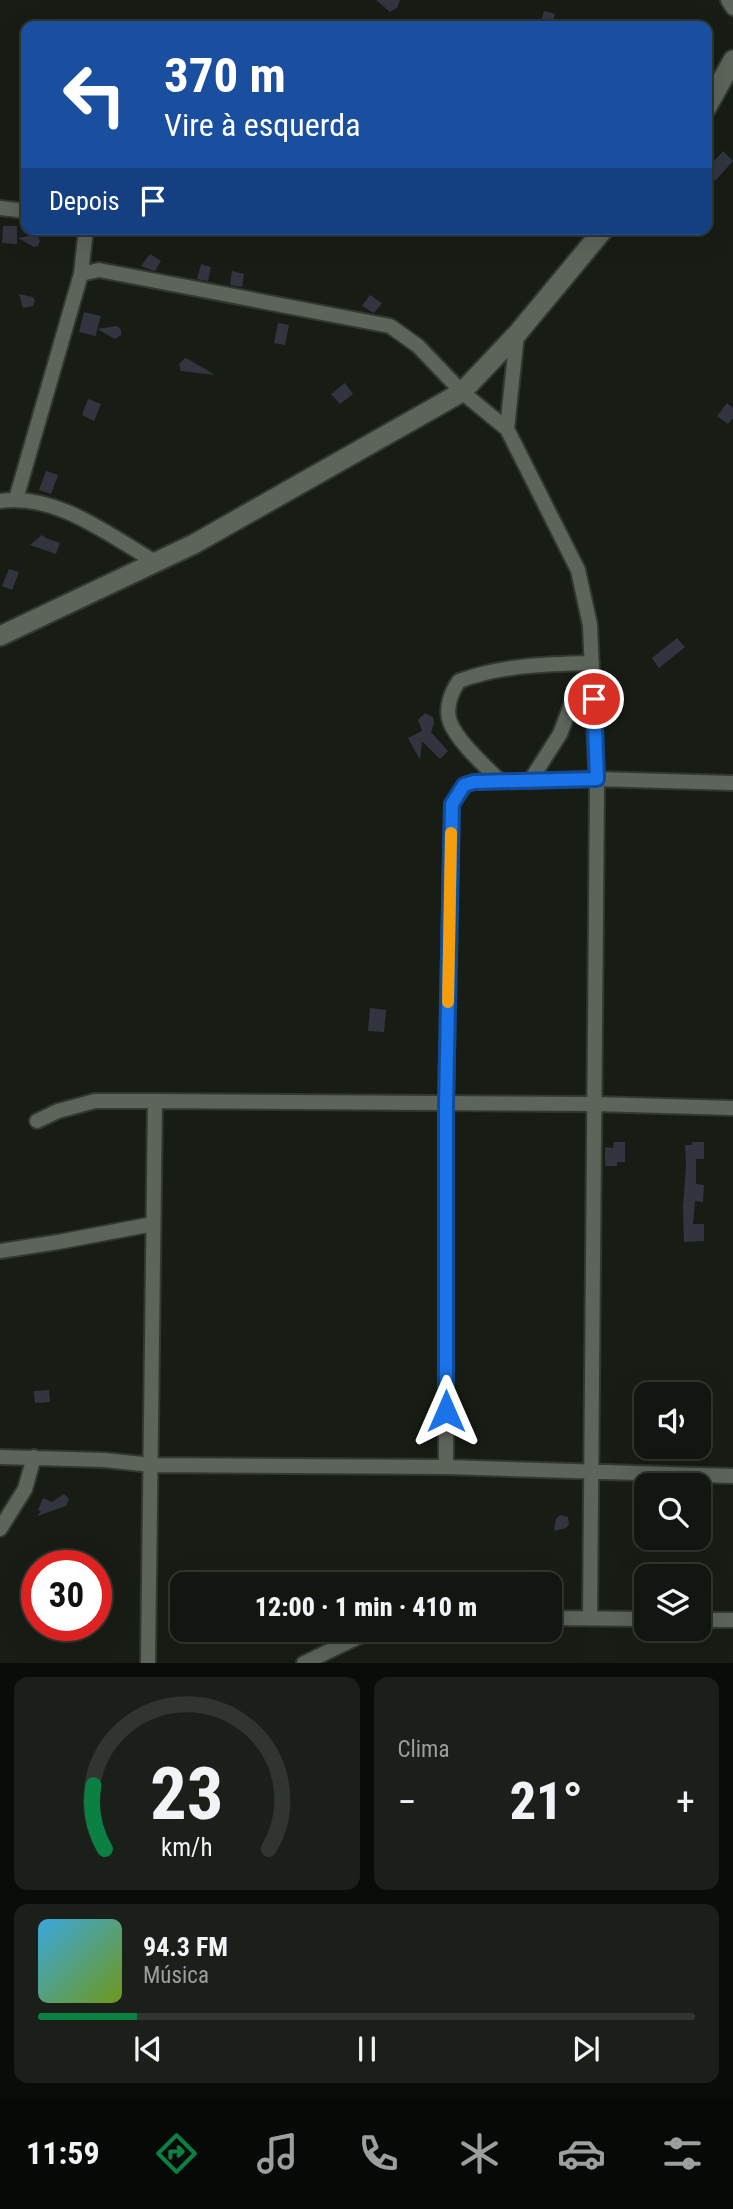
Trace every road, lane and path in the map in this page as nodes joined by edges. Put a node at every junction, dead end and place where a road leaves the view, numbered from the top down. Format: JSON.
{"nodes":[{"id":1,"x":728,"y":0,"type":"edge"},
{"id":2,"x":733,"y":8,"type":"edge"},
{"id":3,"x":733,"y":60,"type":"edge"},
{"id":4,"x":712,"y":98,"type":"edge"},
{"id":5,"x":0,"y":208,"type":"edge"},
{"id":6,"x":21,"y":210,"type":"edge"},
{"id":7,"x":86,"y":235,"type":"edge"},
{"id":8,"x":599,"y":235,"type":"edge"},
{"id":9,"x":85,"y":252,"type":"junction"},
{"id":10,"x":99,"y":270,"type":"junction"},
{"id":11,"x":81,"y":274,"type":"junction"},
{"id":12,"x":517,"y":334,"type":"junction"},
{"id":13,"x":462,"y":392,"type":"junction"},
{"id":14,"x":507,"y":429,"type":"junction"},
{"id":15,"x":16,"y":499,"type":"junction"},
{"id":16,"x":0,"y":501,"type":"edge"},
{"id":17,"x":157,"y":563,"type":"junction"},
{"id":18,"x":0,"y":636,"type":"edge"},
{"id":19,"x":593,"y":668,"type":"junction"},
{"id":20,"x":597,"y":779,"type":"junction"},
{"id":21,"x":500,"y":780,"type":"junction"},
{"id":22,"x":530,"y":781,"type":"junction"},
{"id":23,"x":733,"y":783,"type":"edge"},
{"id":24,"x":155,"y":1101,"type":"junction"},
{"id":25,"x":594,"y":1104,"type":"junction"},
{"id":26,"x":446,"y":1105,"type":"junction"},
{"id":27,"x":733,"y":1108,"type":"edge"},
{"id":28,"x":37,"y":1121,"type":"dead end"},
{"id":29,"x":153,"y":1224,"type":"junction"},
{"id":30,"x":0,"y":1251,"type":"edge"},
{"id":31,"x":0,"y":1457,"type":"edge"},
{"id":32,"x":34,"y":1457,"type":"junction"},
{"id":33,"x":152,"y":1465,"type":"junction"},
{"id":34,"x":446,"y":1467,"type":"junction"},
{"id":35,"x":592,"y":1470,"type":"junction"},
{"id":36,"x":733,"y":1476,"type":"edge"},
{"id":37,"x":0,"y":1529,"type":"edge"},
{"id":38,"x":562,"y":1618,"type":"edge"},
{"id":39,"x":590,"y":1618,"type":"junction"},
{"id":40,"x":634,"y":1619,"type":"edge"},
{"id":41,"x":711,"y":1620,"type":"edge"},
{"id":42,"x":733,"y":1620,"type":"edge"},
{"id":43,"x":348,"y":1642,"type":"edge"},
{"id":44,"x":148,"y":1663,"type":"edge"},
{"id":45,"x":304,"y":1663,"type":"edge"}],
"edges":[{"from":1,"to":2,"type":"street"},
{"from":3,"to":4,"type":"street"},
{"from":5,"to":6,"type":"street"},
{"from":7,"to":9,"type":"street"},
{"from":8,"to":12,"type":"street"},
{"from":9,"to":10,"type":"street"},
{"from":9,"to":11,"type":"street"},
{"from":10,"to":11,"type":"street"},
{"from":10,"to":13,"type":"street"},
{"from":11,"to":15,"type":"street"},
{"from":12,"to":13,"type":"street"},
{"from":12,"to":14,"type":"street"},
{"from":13,"to":14,"type":"street"},
{"from":13,"to":17,"type":"street"},
{"from":14,"to":19,"type":"street"},
{"from":15,"to":16,"type":"street"},
{"from":15,"to":17,"type":"street"},
{"from":17,"to":18,"type":"street"},
{"from":19,"to":20,"type":"street"},
{"from":19,"to":21,"type":"street"},
{"from":19,"to":22,"type":"street"},
{"from":20,"to":22,"type":"street"},
{"from":20,"to":23,"type":"street"},
{"from":20,"to":25,"type":"street"},
{"from":21,"to":22,"type":"street"},
{"from":21,"to":26,"type":"street"},
{"from":24,"to":26,"type":"street"},
{"from":24,"to":28,"type":"street"},
{"from":24,"to":29,"type":"street"},
{"from":25,"to":26,"type":"street"},
{"from":25,"to":27,"type":"street"},
{"from":25,"to":35,"type":"street"},
{"from":26,"to":34,"type":"street"},
{"from":29,"to":30,"type":"street"},
{"from":29,"to":33,"type":"street"},
{"from":31,"to":32,"type":"street"},
{"from":32,"to":33,"type":"street"},
{"from":32,"to":37,"type":"street"},
{"from":33,"to":34,"type":"street"},
{"from":33,"to":44,"type":"street"},
{"from":34,"to":35,"type":"street"},
{"from":35,"to":36,"type":"street"},
{"from":35,"to":39,"type":"street"},
{"from":38,"to":39,"type":"street"},
{"from":39,"to":40,"type":"street"},
{"from":41,"to":42,"type":"street"},
{"from":43,"to":45,"type":"street"}]}
